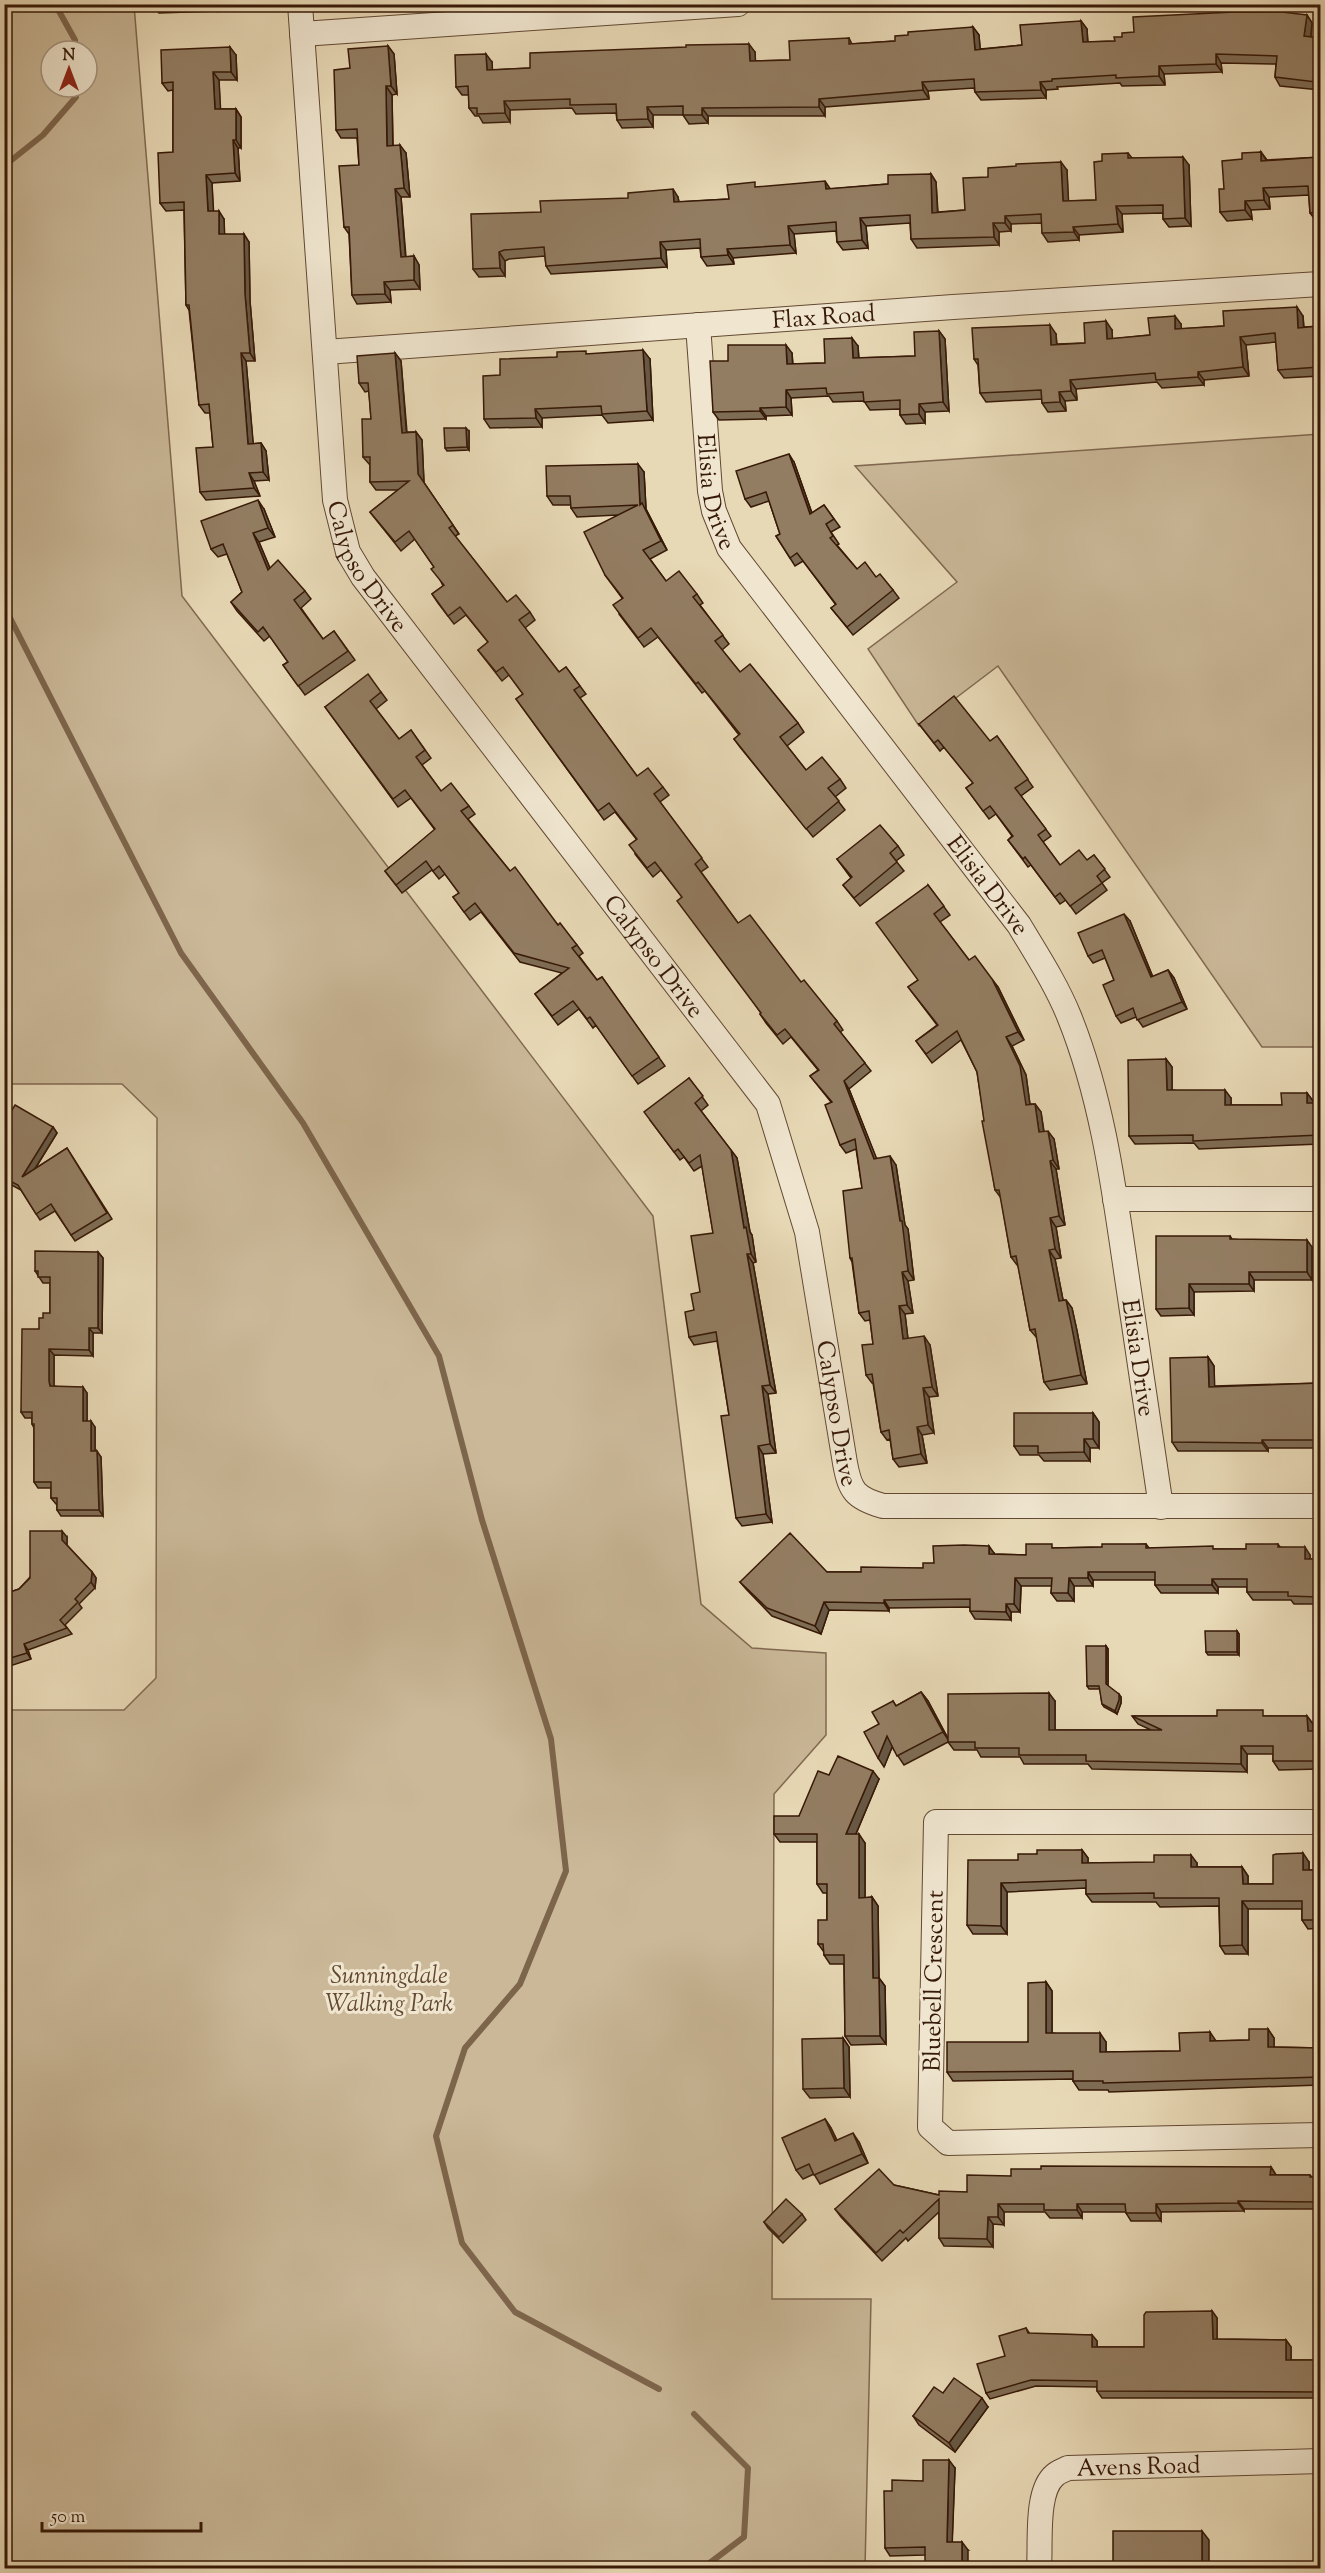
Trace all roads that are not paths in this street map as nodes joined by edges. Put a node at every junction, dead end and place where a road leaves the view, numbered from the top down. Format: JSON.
{"nodes":[{"id":1,"x":300,"y":4,"type":"edge"},
{"id":2,"x":738,"y":4,"type":"edge"},
{"id":3,"x":302,"y":34,"type":"junction"},
{"id":4,"x":1320,"y":284,"type":"edge"},
{"id":5,"x":698,"y":325,"type":"junction"},
{"id":6,"x":326,"y":352,"type":"junction"},
{"id":7,"x":1320,"y":1198,"type":"edge"},
{"id":8,"x":1115,"y":1199,"type":"junction"},
{"id":9,"x":1320,"y":1506,"type":"edge"},
{"id":10,"x":1161,"y":1507,"type":"junction"},
{"id":11,"x":1320,"y":1822,"type":"edge"},
{"id":12,"x":1320,"y":2135,"type":"edge"},
{"id":13,"x":1320,"y":2461,"type":"edge"},
{"id":14,"x":1039,"y":2568,"type":"edge"}],
"edges":[{"from":1,"to":3,"type":"street","name":"Calypso Drive"},
{"from":2,"to":3,"type":"street"},
{"from":3,"to":6,"type":"street","name":"Calypso Drive"},
{"from":4,"to":5,"type":"street","name":"Flax Road"},
{"from":5,"to":6,"type":"street","name":"Flax Road"},
{"from":5,"to":8,"type":"street","name":"Elisia Drive"},
{"from":6,"to":10,"type":"street","name":"Calypso Drive"},
{"from":7,"to":8,"type":"street"},
{"from":8,"to":10,"type":"street","name":"Elisia Drive"},
{"from":9,"to":10,"type":"street","name":"Calypso Drive"},
{"from":11,"to":12,"type":"street","name":"Bluebell Crescent"},
{"from":13,"to":14,"type":"street","name":"Avens Road"}]}
